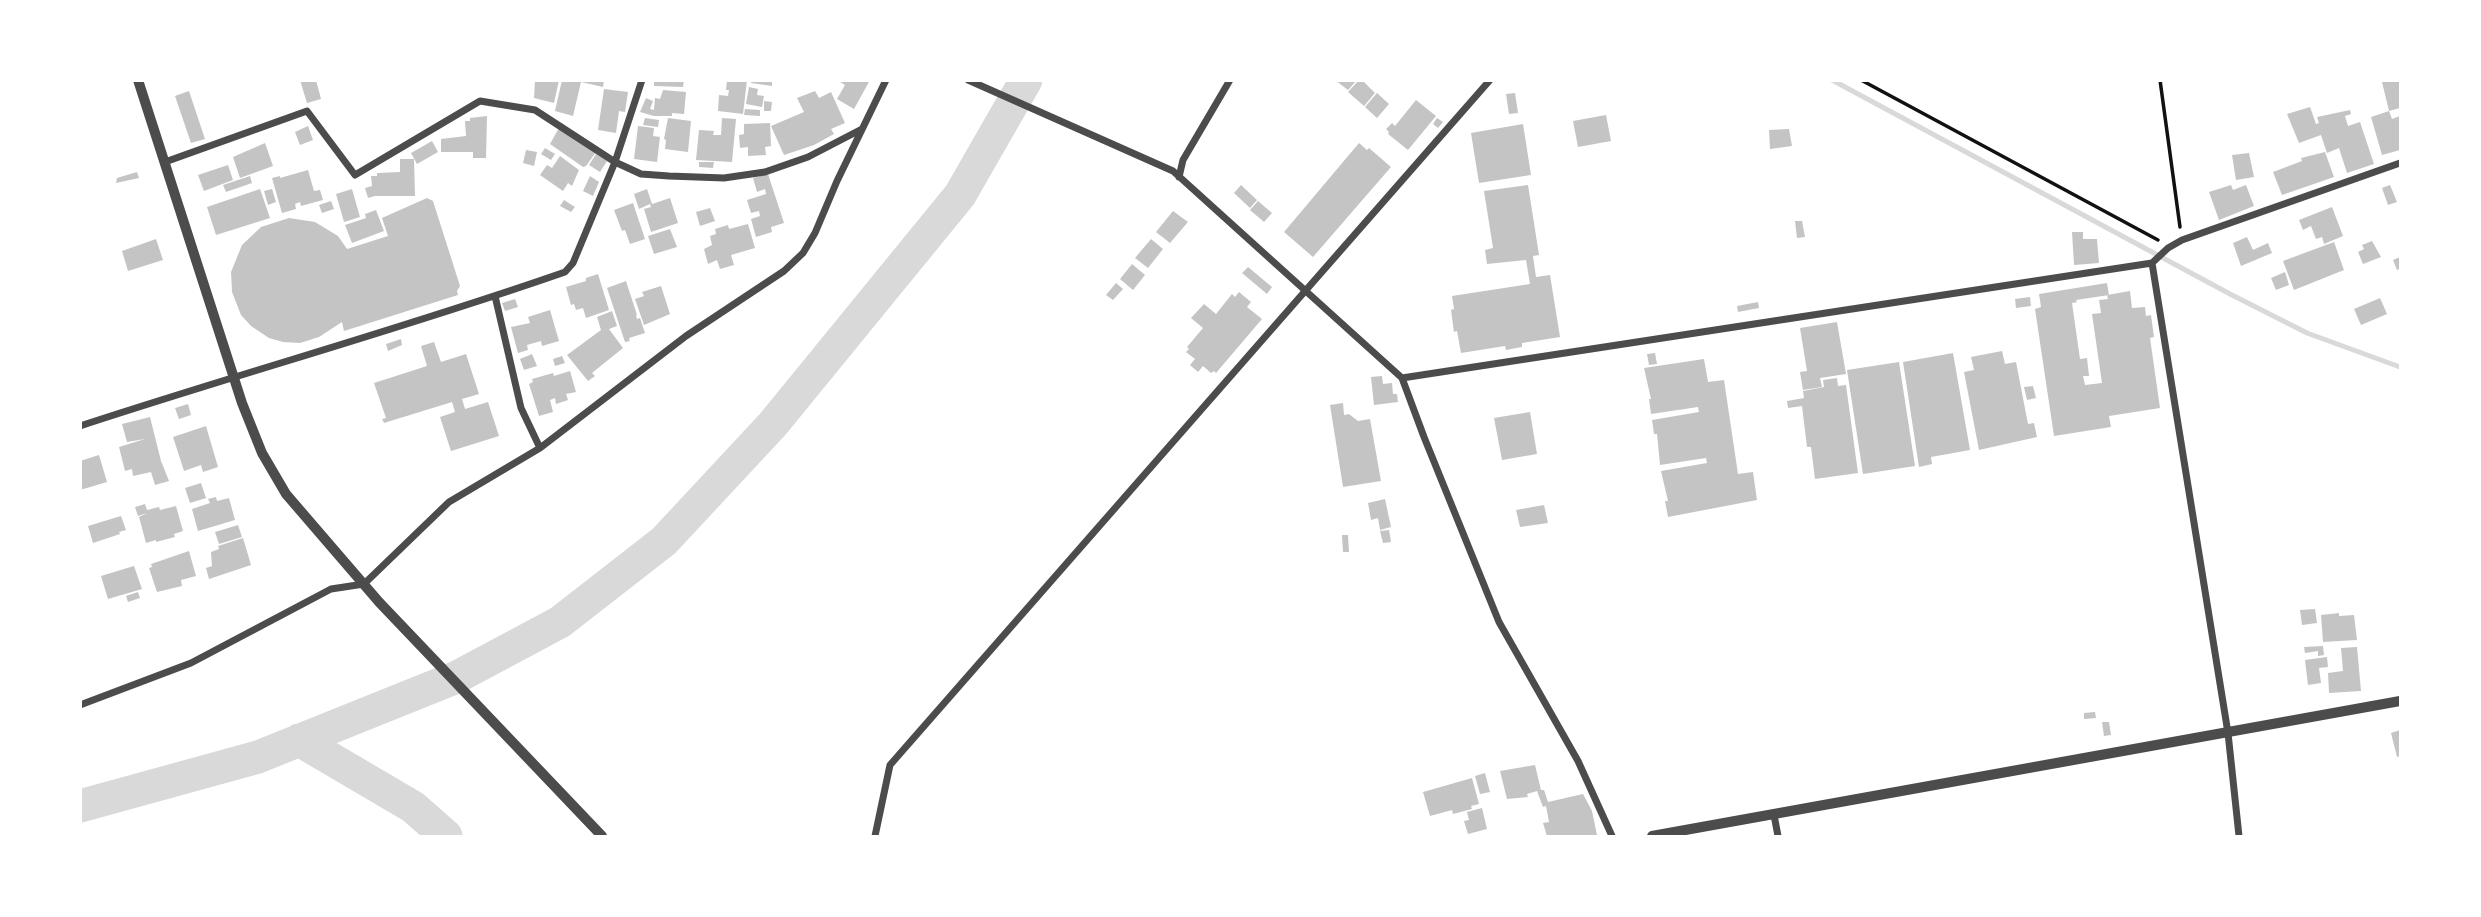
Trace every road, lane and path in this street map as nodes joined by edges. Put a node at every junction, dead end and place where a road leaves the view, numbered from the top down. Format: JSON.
{"nodes":[{"id":1,"x":138,"y":80,"type":"edge"},
{"id":2,"x":642,"y":80,"type":"edge"},
{"id":3,"x":886,"y":80,"type":"edge"},
{"id":4,"x":968,"y":80,"type":"edge"},
{"id":5,"x":1230,"y":80,"type":"edge"},
{"id":6,"x":1490,"y":80,"type":"edge"},
{"id":7,"x":1861,"y":80,"type":"edge"},
{"id":8,"x":2160,"y":80,"type":"edge"},
{"id":9,"x":861,"y":129,"type":"junction"},
{"id":10,"x":165,"y":162,"type":"junction"},
{"id":11,"x":615,"y":162,"type":"junction"},
{"id":12,"x":2400,"y":163,"type":"edge"},
{"id":13,"x":1176,"y":174,"type":"junction"},
{"id":14,"x":2182,"y":240,"type":"junction"},
{"id":15,"x":2169,"y":247,"type":"junction"},
{"id":16,"x":2153,"y":262,"type":"junction"},
{"id":17,"x":1305,"y":292,"type":"junction"},
{"id":18,"x":495,"y":296,"type":"junction"},
{"id":19,"x":232,"y":377,"type":"junction"},
{"id":20,"x":1402,"y":378,"type":"junction"},
{"id":21,"x":80,"y":426,"type":"edge"},
{"id":22,"x":540,"y":448,"type":"junction"},
{"id":23,"x":364,"y":584,"type":"junction"},
{"id":24,"x":2400,"y":701,"type":"edge"},
{"id":25,"x":80,"y":705,"type":"edge"},
{"id":26,"x":2228,"y":733,"type":"junction"},
{"id":27,"x":1774,"y":815,"type":"junction"},
{"id":28,"x":602,"y":836,"type":"edge"},
{"id":29,"x":875,"y":836,"type":"edge"},
{"id":30,"x":1612,"y":836,"type":"edge"},
{"id":31,"x":1652,"y":836,"type":"edge"},
{"id":32,"x":1778,"y":836,"type":"edge"},
{"id":33,"x":2239,"y":836,"type":"edge"}],
"edges":[{"from":1,"to":10,"type":"street"},
{"from":2,"to":11,"type":"street"},
{"from":3,"to":9,"type":"street"},
{"from":4,"to":13,"type":"street"},
{"from":5,"to":13,"type":"street"},
{"from":6,"to":17,"type":"street"},
{"from":7,"to":15,"type":"path"},
{"from":8,"to":14,"type":"path"},
{"from":9,"to":11,"type":"street"},
{"from":9,"to":22,"type":"street"},
{"from":10,"to":11,"type":"street"},
{"from":10,"to":19,"type":"street"},
{"from":11,"to":18,"type":"street"},
{"from":12,"to":14,"type":"street"},
{"from":13,"to":17,"type":"street"},
{"from":14,"to":15,"type":"street"},
{"from":15,"to":16,"type":"street"},
{"from":16,"to":20,"type":"street"},
{"from":16,"to":26,"type":"street"},
{"from":17,"to":20,"type":"street"},
{"from":17,"to":29,"type":"street"},
{"from":18,"to":19,"type":"street"},
{"from":18,"to":22,"type":"street"},
{"from":19,"to":21,"type":"street"},
{"from":19,"to":23,"type":"street"},
{"from":20,"to":30,"type":"street"},
{"from":22,"to":23,"type":"street"},
{"from":23,"to":25,"type":"street"},
{"from":23,"to":28,"type":"street"},
{"from":24,"to":26,"type":"street"},
{"from":26,"to":27,"type":"street"},
{"from":26,"to":33,"type":"street"},
{"from":27,"to":31,"type":"street"},
{"from":27,"to":32,"type":"street"}]}
